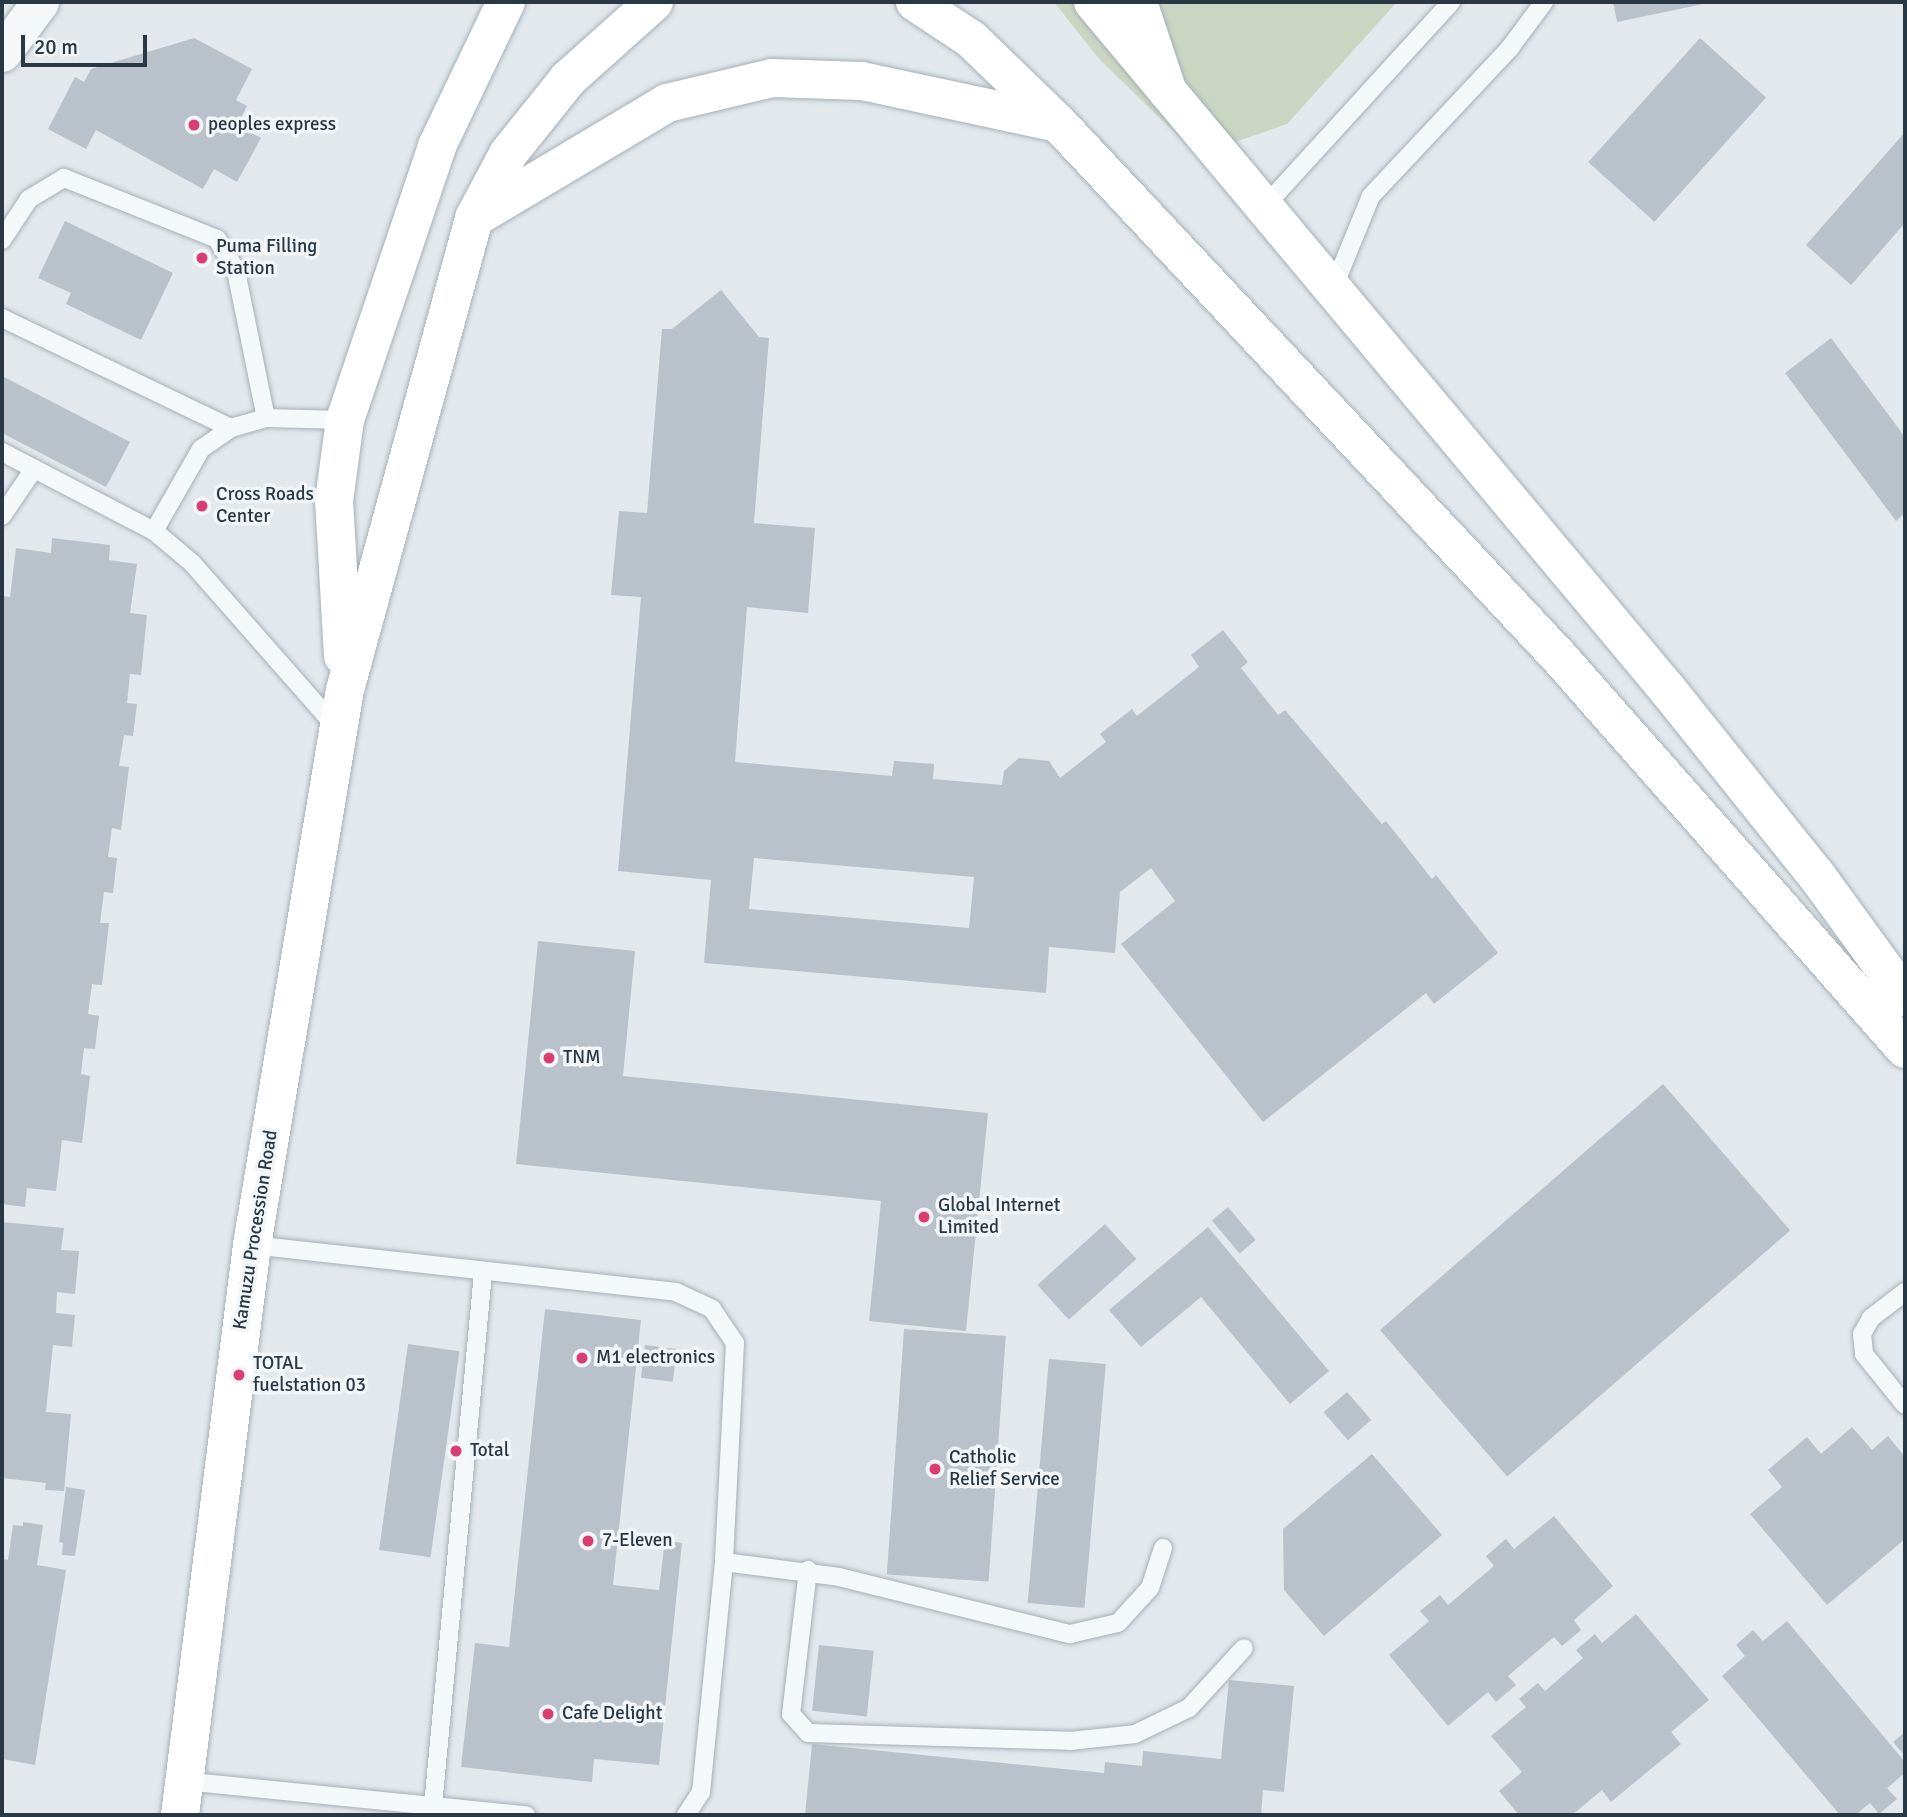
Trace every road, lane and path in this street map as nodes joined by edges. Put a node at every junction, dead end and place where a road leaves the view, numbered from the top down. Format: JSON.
{"nodes":[{"id":1,"x":40,"y":2,"type":"edge"},
{"id":2,"x":506,"y":2,"type":"edge"},
{"id":3,"x":654,"y":2,"type":"edge"},
{"id":4,"x":915,"y":2,"type":"edge"},
{"id":5,"x":1093,"y":2,"type":"edge"},
{"id":6,"x":1138,"y":2,"type":"edge"},
{"id":7,"x":1451,"y":2,"type":"edge"},
{"id":8,"x":1545,"y":2,"type":"edge"},
{"id":9,"x":2,"y":53,"type":"edge"},
{"id":10,"x":1168,"y":92,"type":"junction"},
{"id":11,"x":1058,"y":123,"type":"junction"},
{"id":12,"x":1265,"y":206,"type":"junction"},
{"id":13,"x":474,"y":218,"type":"junction"},
{"id":14,"x":2,"y":240,"type":"edge"},
{"id":15,"x":1334,"y":286,"type":"junction"},
{"id":16,"x":2,"y":318,"type":"edge"},
{"id":17,"x":266,"y":418,"type":"junction"},
{"id":18,"x":345,"y":420,"type":"junction"},
{"id":19,"x":231,"y":428,"type":"junction"},
{"id":20,"x":2,"y":452,"type":"edge"},
{"id":21,"x":34,"y":469,"type":"junction"},
{"id":22,"x":2,"y":516,"type":"edge"},
{"id":23,"x":154,"y":531,"type":"junction"},
{"id":24,"x":345,"y":690,"type":"junction"},
{"id":25,"x":338,"y":729,"type":"junction"},
{"id":26,"x":1905,"y":997,"type":"edge"},
{"id":27,"x":1905,"y":1049,"type":"edge"},
{"id":28,"x":252,"y":1245,"type":"junction"},
{"id":29,"x":483,"y":1273,"type":"junction"},
{"id":30,"x":1905,"y":1292,"type":"edge"},
{"id":31,"x":1905,"y":1405,"type":"edge"},
{"id":32,"x":1163,"y":1548,"type":"dead end"},
{"id":33,"x":724,"y":1562,"type":"junction"},
{"id":34,"x":808,"y":1570,"type":"junction"},
{"id":35,"x":1244,"y":1648,"type":"dead end"},
{"id":36,"x":181,"y":1798,"type":"edge"},
{"id":37,"x":433,"y":1806,"type":"junction"},
{"id":38,"x":526,"y":1815,"type":"edge"},
{"id":39,"x":686,"y":1815,"type":"edge"}],
"edges":[{"from":1,"to":9,"type":"street"},
{"from":2,"to":18,"type":"main road"},
{"from":3,"to":13,"type":"main road"},
{"from":4,"to":11,"type":"main road"},
{"from":5,"to":10,"type":"main road"},
{"from":6,"to":10,"type":"main road"},
{"from":7,"to":12,"type":"lane"},
{"from":8,"to":15,"type":"lane"},
{"from":10,"to":12,"type":"main road"},
{"from":11,"to":13,"type":"main road"},
{"from":11,"to":27,"type":"main road"},
{"from":12,"to":15,"type":"main road"},
{"from":13,"to":24,"type":"main road"},
{"from":14,"to":17,"type":"lane"},
{"from":15,"to":26,"type":"main road"},
{"from":16,"to":19,"type":"lane"},
{"from":17,"to":18,"type":"lane"},
{"from":17,"to":19,"type":"lane"},
{"from":18,"to":24,"type":"main road"},
{"from":19,"to":23,"type":"lane"},
{"from":20,"to":21,"type":"lane"},
{"from":21,"to":22,"type":"lane"},
{"from":21,"to":23,"type":"lane"},
{"from":23,"to":25,"type":"lane"},
{"from":24,"to":25,"type":"main road","name":"Kamuzu Procession Road"},
{"from":25,"to":28,"type":"main road","name":"Kamuzu Procession Road"},
{"from":28,"to":29,"type":"lane"},
{"from":28,"to":36,"type":"main road","name":"Kamuzu Procession Road"},
{"from":29,"to":33,"type":"lane"},
{"from":29,"to":37,"type":"lane"},
{"from":30,"to":31,"type":"lane"},
{"from":32,"to":34,"type":"lane"},
{"from":33,"to":34,"type":"lane"},
{"from":33,"to":39,"type":"lane"},
{"from":34,"to":35,"type":"lane"},
{"from":36,"to":37,"type":"lane"},
{"from":37,"to":38,"type":"lane"}]}
